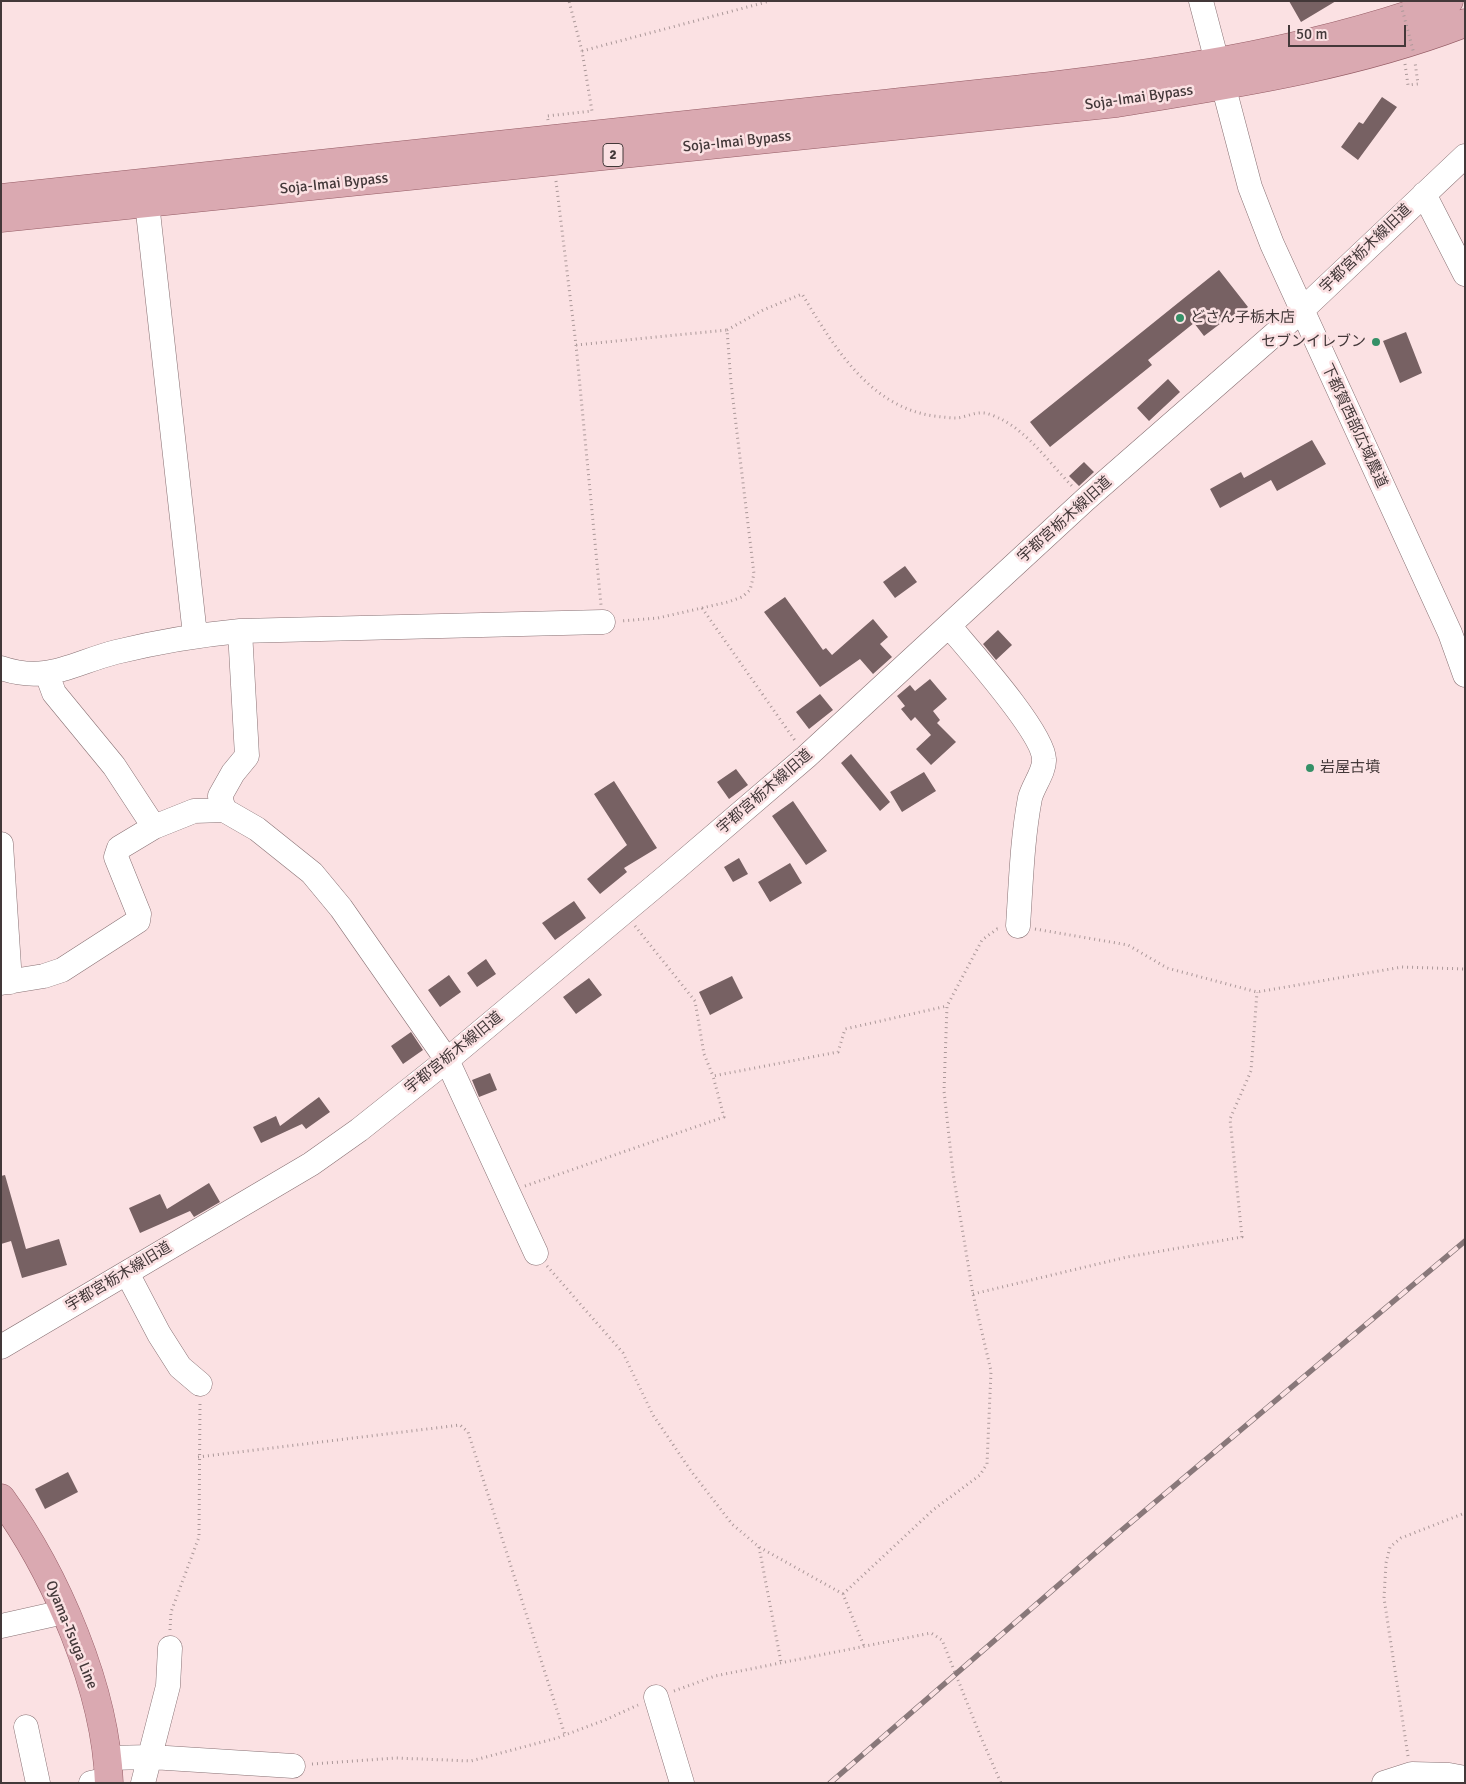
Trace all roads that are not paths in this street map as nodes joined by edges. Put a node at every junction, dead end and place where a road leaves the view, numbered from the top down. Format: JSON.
{"nodes":[{"id":1,"x":1201,"y":1,"type":"edge"},
{"id":2,"x":1449,"y":1,"type":"edge"},
{"id":3,"x":1465,"y":23,"type":"edge"},
{"id":4,"x":1220,"y":74,"type":"junction"},
{"id":5,"x":1463,"y":160,"type":"edge"},
{"id":6,"x":146,"y":193,"type":"junction"},
{"id":7,"x":1424,"y":194,"type":"junction"},
{"id":8,"x":1,"y":198,"type":"edge"},
{"id":9,"x":1,"y":218,"type":"edge"},
{"id":10,"x":1465,"y":274,"type":"edge"},
{"id":11,"x":1301,"y":311,"type":"junction"},
{"id":12,"x":603,"y":622,"type":"road end"},
{"id":13,"x":950,"y":627,"type":"junction"},
{"id":14,"x":240,"y":632,"type":"junction"},
{"id":15,"x":1457,"y":633,"type":"edge"},
{"id":16,"x":195,"y":635,"type":"junction"},
{"id":17,"x":1,"y":668,"type":"edge"},
{"id":18,"x":47,"y":674,"type":"junction"},
{"id":19,"x":1465,"y":675,"type":"edge"},
{"id":20,"x":224,"y":810,"type":"junction"},
{"id":21,"x":154,"y":827,"type":"junction"},
{"id":22,"x":1,"y":844,"type":"edge"},
{"id":23,"x":1018,"y":926,"type":"road end"},
{"id":24,"x":4,"y":929,"type":"edge"},
{"id":25,"x":6,"y":982,"type":"edge"},
{"id":26,"x":447,"y":1060,"type":"junction"},
{"id":27,"x":536,"y":1253,"type":"road end"},
{"id":28,"x":127,"y":1272,"type":"junction"},
{"id":29,"x":7,"y":1340,"type":"edge"},
{"id":30,"x":200,"y":1384,"type":"road end"},
{"id":31,"x":1,"y":1498,"type":"edge"},
{"id":32,"x":64,"y":1612,"type":"junction"},
{"id":33,"x":1,"y":1626,"type":"edge"},
{"id":34,"x":170,"y":1648,"type":"road end"},
{"id":35,"x":656,"y":1697,"type":"road end"},
{"id":36,"x":26,"y":1727,"type":"dead end"},
{"id":37,"x":151,"y":1757,"type":"junction"},
{"id":38,"x":293,"y":1766,"type":"road end"},
{"id":39,"x":104,"y":1776,"type":"edge"},
{"id":40,"x":1412,"y":1778,"type":"edge"},
{"id":41,"x":1465,"y":1778,"type":"edge"},
{"id":42,"x":38,"y":1783,"type":"edge"},
{"id":43,"x":143,"y":1783,"type":"edge"},
{"id":44,"x":682,"y":1783,"type":"edge"},
{"id":45,"x":1384,"y":1783,"type":"edge"}],
"edges":[{"from":1,"to":4,"type":"street","name":"下都賀西部広域農道"},
{"from":2,"to":4,"type":"main road","name":"Soja-Imai Bypass","number":"2"},
{"from":3,"to":4,"type":"main road","name":"Soja-Imai Bypass","number":"2"},
{"from":4,"to":6,"type":"main road","name":"Soja-Imai Bypass","number":"2"},
{"from":4,"to":11,"type":"street","name":"下都賀西部広域農道"},
{"from":5,"to":7,"type":"street","name":"宇都宮栃木線旧道"},
{"from":6,"to":8,"type":"main road","name":"Soja-Imai Bypass","number":"2"},
{"from":6,"to":9,"type":"main road","name":"Soja-Imai Bypass","number":"2"},
{"from":6,"to":16,"type":"street"},
{"from":7,"to":10,"type":"street"},
{"from":7,"to":11,"type":"street","name":"宇都宮栃木線旧道"},
{"from":11,"to":13,"type":"street","name":"宇都宮栃木線旧道"},
{"from":11,"to":15,"type":"street","name":"下都賀西部広域農道"},
{"from":12,"to":14,"type":"street"},
{"from":13,"to":23,"type":"street"},
{"from":13,"to":26,"type":"street","name":"宇都宮栃木線旧道"},
{"from":14,"to":16,"type":"street"},
{"from":14,"to":20,"type":"street"},
{"from":15,"to":19,"type":"street","name":"下都賀西部広域農道"},
{"from":16,"to":18,"type":"street"},
{"from":17,"to":18,"type":"street"},
{"from":18,"to":21,"type":"street"},
{"from":20,"to":21,"type":"street"},
{"from":20,"to":26,"type":"street"},
{"from":21,"to":25,"type":"street"},
{"from":22,"to":24,"type":"street"},
{"from":24,"to":25,"type":"street"},
{"from":26,"to":27,"type":"street"},
{"from":26,"to":28,"type":"street","name":"宇都宮栃木線旧道"},
{"from":28,"to":29,"type":"street","name":"宇都宮栃木線旧道"},
{"from":28,"to":30,"type":"street"},
{"from":31,"to":32,"type":"main road","name":"Oyama-Tsuga Line"},
{"from":32,"to":33,"type":"street"},
{"from":32,"to":39,"type":"main road","name":"Oyama-Tsuga Line"},
{"from":34,"to":37,"type":"street"},
{"from":35,"to":44,"type":"street"},
{"from":36,"to":42,"type":"street"},
{"from":37,"to":38,"type":"street"},
{"from":37,"to":39,"type":"street"},
{"from":37,"to":43,"type":"street"},
{"from":40,"to":41,"type":"street"},
{"from":40,"to":45,"type":"street"}]}
